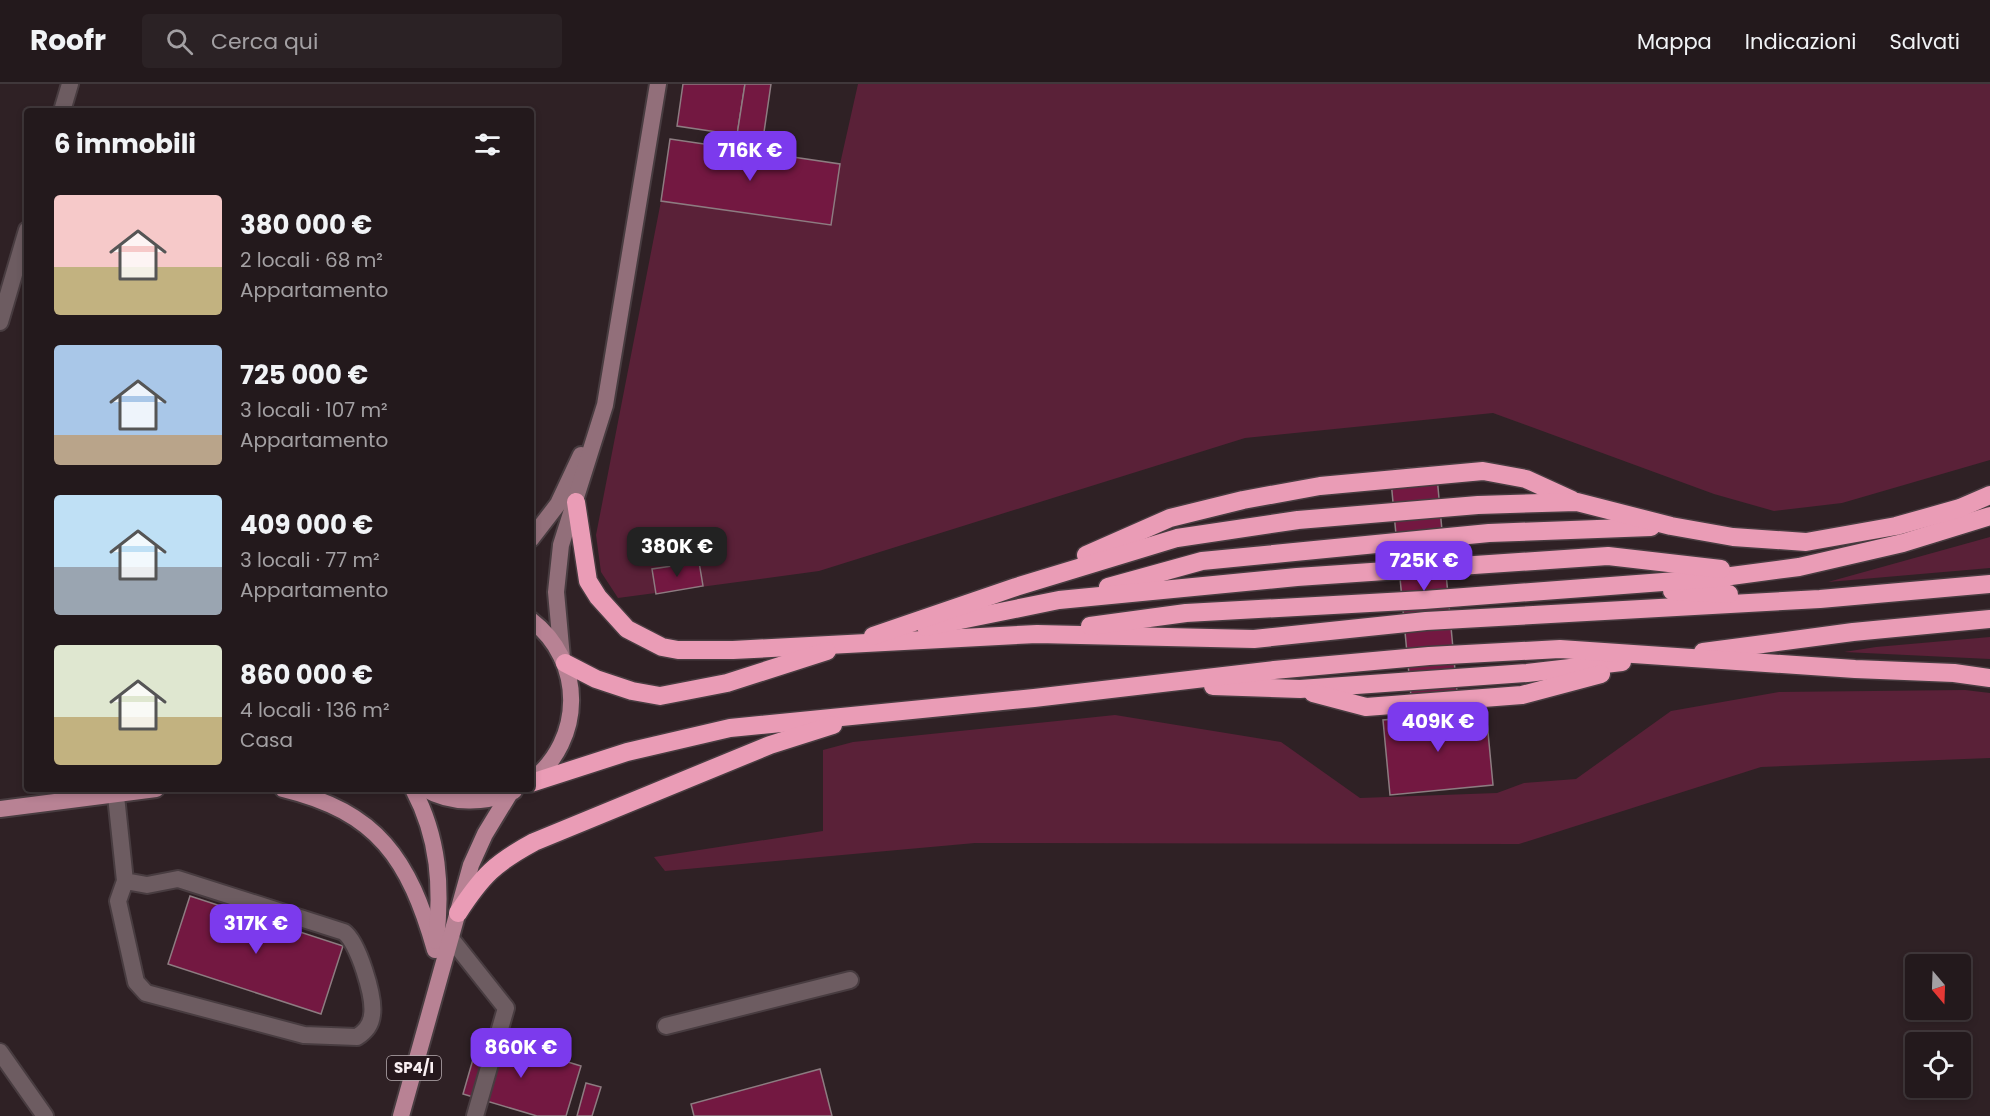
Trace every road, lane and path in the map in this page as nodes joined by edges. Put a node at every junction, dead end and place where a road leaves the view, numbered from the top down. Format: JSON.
{"nodes":[{"id":1,"x":70,"y":84,"type":"edge"},
{"id":2,"x":658,"y":84,"type":"edge"},
{"id":3,"x":63,"y":108,"type":"edge"},
{"id":4,"x":24,"y":240,"type":"edge"},
{"id":5,"x":0,"y":322,"type":"edge"},
{"id":6,"x":605,"y":405,"type":"junction"},
{"id":7,"x":1990,"y":495,"type":"edge"},
{"id":8,"x":576,"y":502,"type":"junction"},
{"id":9,"x":1577,"y":502,"type":"junction"},
{"id":10,"x":1990,"y":516,"type":"edge"},
{"id":11,"x":1671,"y":526,"type":"junction"},
{"id":12,"x":534,"y":535,"type":"edge"},
{"id":13,"x":1754,"y":573,"type":"junction"},
{"id":14,"x":1990,"y":584,"type":"edge"},
{"id":15,"x":1016,"y":587,"type":"junction"},
{"id":16,"x":1604,"y":587,"type":"junction"},
{"id":17,"x":1820,"y":599,"type":"junction"},
{"id":18,"x":1059,"y":600,"type":"junction"},
{"id":19,"x":1990,"y":619,"type":"edge"},
{"id":20,"x":534,"y":623,"type":"edge"},
{"id":21,"x":1037,"y":634,"type":"junction"},
{"id":22,"x":854,"y":642,"type":"junction"},
{"id":23,"x":1661,"y":657,"type":"junction"},
{"id":24,"x":564,"y":661,"type":"junction"},
{"id":25,"x":1990,"y":678,"type":"edge"},
{"id":26,"x":1153,"y":684,"type":"junction"},
{"id":27,"x":867,"y":714,"type":"junction"},
{"id":28,"x":534,"y":779,"type":"edge"},
{"id":29,"x":534,"y":781,"type":"edge"},
{"id":30,"x":139,"y":792,"type":"edge"},
{"id":31,"x":292,"y":792,"type":"edge"},
{"id":32,"x":414,"y":792,"type":"edge"},
{"id":33,"x":432,"y":792,"type":"edge"},
{"id":34,"x":509,"y":792,"type":"edge"},
{"id":35,"x":513,"y":792,"type":"edge"},
{"id":36,"x":116,"y":796,"type":"junction"},
{"id":37,"x":0,"y":809,"type":"edge"},
{"id":38,"x":125,"y":881,"type":"junction"},
{"id":39,"x":458,"y":913,"type":"junction"},
{"id":40,"x":452,"y":940,"type":"junction"},
{"id":41,"x":435,"y":950,"type":"junction"},
{"id":42,"x":850,"y":980,"type":"dead end"},
{"id":43,"x":427,"y":1020,"type":"junction"},
{"id":44,"x":666,"y":1026,"type":"dead end"},
{"id":45,"x":0,"y":1052,"type":"edge"},
{"id":46,"x":45,"y":1116,"type":"edge"},
{"id":47,"x":401,"y":1116,"type":"edge"},
{"id":48,"x":476,"y":1116,"type":"edge"}],
"edges":[{"from":1,"to":3,"type":"street"},
{"from":2,"to":6,"type":"main road"},
{"from":4,"to":5,"type":"street"},
{"from":6,"to":8,"type":"main road"},
{"from":6,"to":12,"type":"main road"},
{"from":7,"to":11,"type":"highway"},
{"from":8,"to":22,"type":"highway"},
{"from":8,"to":24,"type":"main road"},
{"from":9,"to":11,"type":"highway"},
{"from":9,"to":15,"type":"highway"},
{"from":9,"to":15,"type":"highway"},
{"from":10,"to":13,"type":"highway"},
{"from":11,"to":18,"type":"highway"},
{"from":13,"to":16,"type":"highway"},
{"from":13,"to":18,"type":"highway"},
{"from":14,"to":17,"type":"highway"},
{"from":15,"to":22,"type":"highway"},
{"from":16,"to":17,"type":"highway"},
{"from":16,"to":21,"type":"highway"},
{"from":17,"to":21,"type":"highway"},
{"from":18,"to":22,"type":"highway"},
{"from":19,"to":23,"type":"highway"},
{"from":20,"to":24,"type":"main road"},
{"from":21,"to":22,"type":"highway"},
{"from":22,"to":24,"type":"highway"},
{"from":23,"to":25,"type":"highway"},
{"from":23,"to":26,"type":"highway"},
{"from":23,"to":26,"type":"highway"},
{"from":24,"to":28,"type":"main road"},
{"from":26,"to":27,"type":"highway"},
{"from":27,"to":29,"type":"highway"},
{"from":27,"to":39,"type":"highway"},
{"from":30,"to":36,"type":"main road"},
{"from":31,"to":41,"type":"main road"},
{"from":32,"to":41,"type":"main road"},
{"from":33,"to":34,"type":"main road"},
{"from":35,"to":39,"type":"main road"},
{"from":36,"to":37,"type":"main road"},
{"from":36,"to":38,"type":"street"},
{"from":38,"to":38,"type":"street"},
{"from":39,"to":40,"type":"main road"},
{"from":40,"to":43,"type":"main road"},
{"from":40,"to":48,"type":"street"},
{"from":41,"to":43,"type":"main road"},
{"from":42,"to":44,"type":"street"},
{"from":43,"to":47,"type":"main road","number":"SP4/I"},
{"from":45,"to":46,"type":"street"}]}
